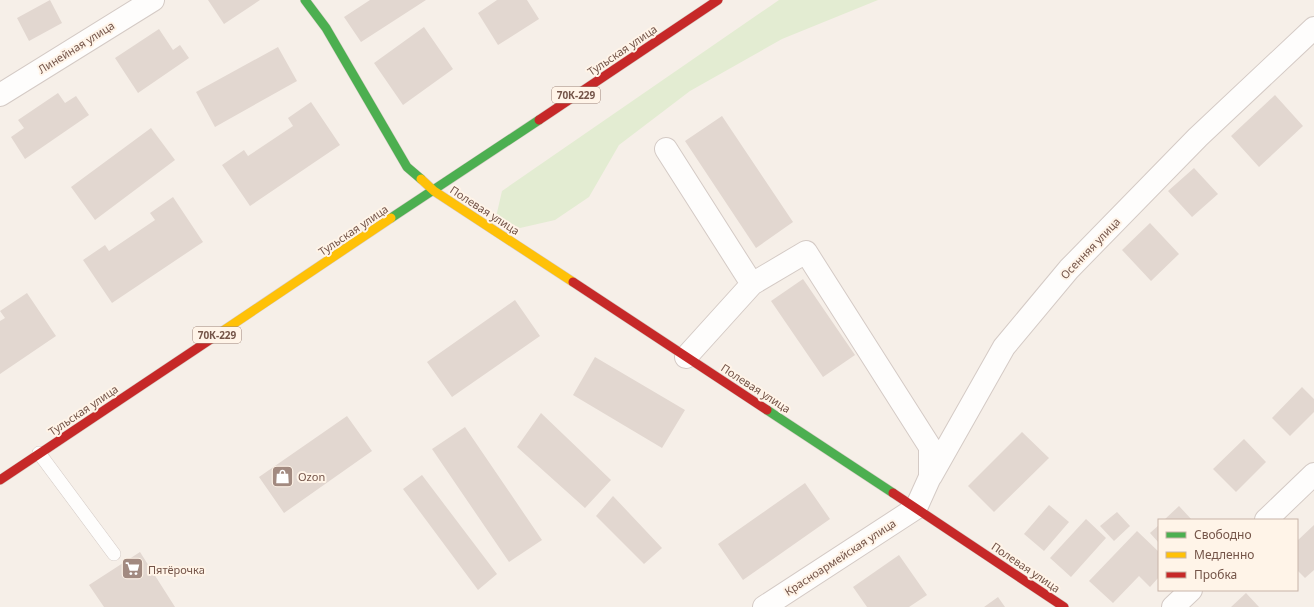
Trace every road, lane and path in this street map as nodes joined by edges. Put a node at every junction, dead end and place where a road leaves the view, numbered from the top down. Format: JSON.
{"nodes":[{"id":1,"x":152,"y":0,"type":"edge"},
{"id":2,"x":305,"y":0,"type":"edge"},
{"id":3,"x":718,"y":0,"type":"edge"},
{"id":4,"x":1314,"y":28,"type":"edge"},
{"id":5,"x":0,"y":95,"type":"edge"},
{"id":6,"x":666,"y":149,"type":"dead end"},
{"id":7,"x":434,"y":191,"type":"junction"},
{"id":8,"x":752,"y":284,"type":"junction"},
{"id":9,"x":686,"y":357,"type":"junction"},
{"id":10,"x":39,"y":453,"type":"junction"},
{"id":11,"x":1314,"y":474,"type":"edge"},
{"id":12,"x":930,"y":477,"type":"junction"},
{"id":13,"x":0,"y":480,"type":"edge"},
{"id":14,"x":916,"y":508,"type":"junction"},
{"id":15,"x":1267,"y":519,"type":"edge"},
{"id":16,"x":114,"y":554,"type":"dead end"},
{"id":17,"x":1190,"y":591,"type":"edge"},
{"id":18,"x":764,"y":607,"type":"edge"},
{"id":19,"x":1064,"y":607,"type":"edge"},
{"id":20,"x":1173,"y":607,"type":"edge"}],
"edges":[{"from":1,"to":5,"type":"street","name":"Линейная улица"},
{"from":2,"to":7,"type":"street","name":"Полевая улица"},
{"from":3,"to":7,"type":"street","name":"Тульская улица","number":"70К-229"},
{"from":4,"to":12,"type":"street","name":"Осенняя улица"},
{"from":6,"to":8,"type":"street"},
{"from":7,"to":9,"type":"street","name":"Полевая улица"},
{"from":7,"to":10,"type":"street","name":"Тульская улица","number":"70К-229"},
{"from":8,"to":9,"type":"street"},
{"from":8,"to":12,"type":"street"},
{"from":9,"to":14,"type":"street","name":"Полевая улица"},
{"from":10,"to":13,"type":"street","name":"Тульская улица","number":"70К-229"},
{"from":10,"to":16,"type":"lane"},
{"from":11,"to":15,"type":"street"},
{"from":12,"to":14,"type":"street","name":"Осенняя улица"},
{"from":14,"to":18,"type":"street","name":"Красноармейская улица"},
{"from":14,"to":19,"type":"street","name":"Полевая улица"},
{"from":17,"to":20,"type":"street"}]}
